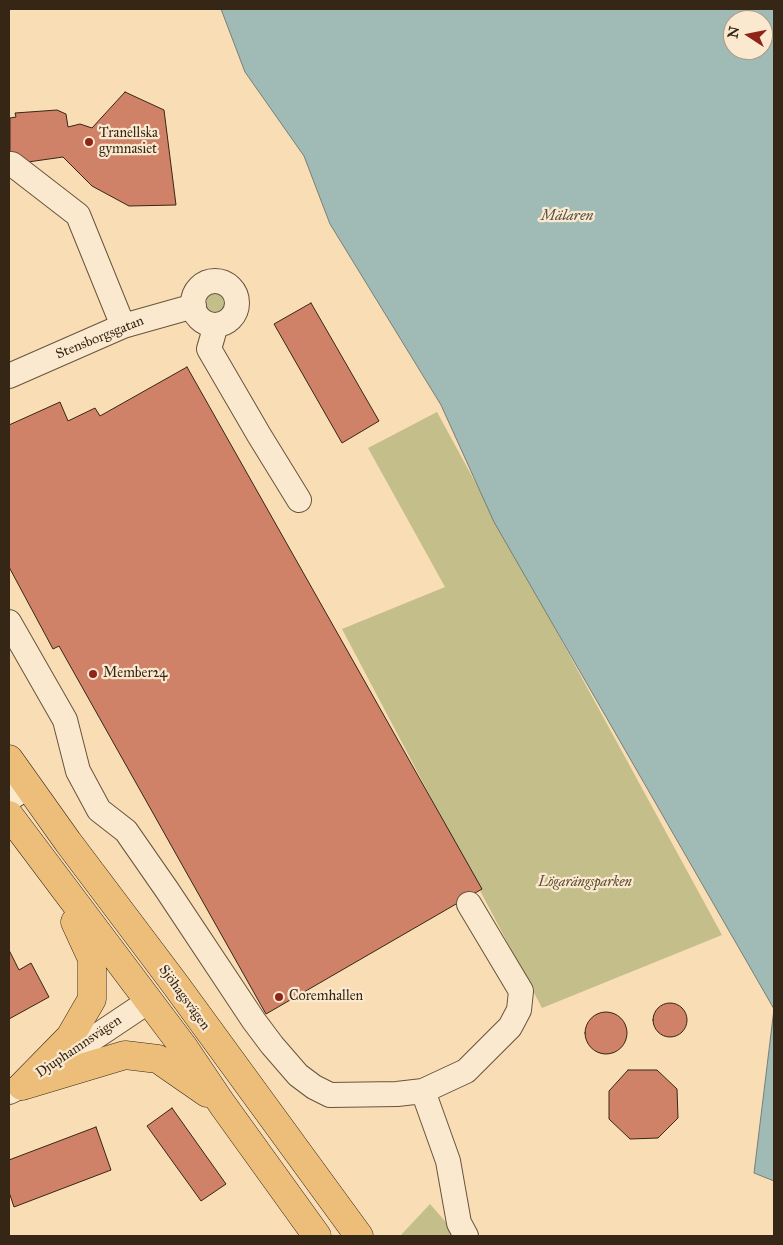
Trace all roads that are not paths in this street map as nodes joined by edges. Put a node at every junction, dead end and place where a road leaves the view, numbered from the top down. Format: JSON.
{"nodes":[{"id":1,"x":9,"y":164,"type":"edge"},
{"id":2,"x":194,"y":306,"type":"junction"},
{"id":3,"x":216,"y":325,"type":"junction"},
{"id":4,"x":123,"y":326,"type":"junction"},
{"id":5,"x":9,"y":376,"type":"edge"},
{"id":6,"x":299,"y":500,"type":"dead end"},
{"id":7,"x":9,"y":622,"type":"edge"},
{"id":8,"x":9,"y":759,"type":"edge"},
{"id":9,"x":19,"y":793,"type":"edge"},
{"id":10,"x":9,"y":814,"type":"edge"},
{"id":11,"x":54,"y":876,"type":"junction"},
{"id":12,"x":469,"y":904,"type":"dead end"},
{"id":13,"x":175,"y":984,"type":"junction"},
{"id":14,"x":149,"y":1001,"type":"junction"},
{"id":15,"x":15,"y":1089,"type":"edge"},
{"id":16,"x":423,"y":1090,"type":"junction"},
{"id":17,"x":222,"y":1104,"type":"junction"},
{"id":18,"x":300,"y":1156,"type":"junction"},
{"id":19,"x":317,"y":1236,"type":"edge"},
{"id":20,"x":359,"y":1236,"type":"edge"},
{"id":21,"x":466,"y":1236,"type":"edge"}],
"edges":[{"from":1,"to":4,"type":"street"},
{"from":2,"to":3,"type":"street"},
{"from":2,"to":3,"type":"street"},
{"from":2,"to":4,"type":"street","name":"Stensborgsgatan"},
{"from":3,"to":6,"type":"street"},
{"from":4,"to":5,"type":"street","name":"Stensborgsgatan"},
{"from":7,"to":16,"type":"street"},
{"from":8,"to":9,"type":"main road","name":"Sjöhagsvägen"},
{"from":9,"to":13,"type":"main road","name":"Sjöhagsvägen"},
{"from":10,"to":11,"type":"main road"},
{"from":11,"to":14,"type":"main road"},
{"from":11,"to":15,"type":"main road"},
{"from":12,"to":16,"type":"street"},
{"from":13,"to":14,"type":"main road"},
{"from":13,"to":18,"type":"main road","name":"Sjöhagsvägen"},
{"from":14,"to":15,"type":"street","name":"Djuphamnsvägen"},
{"from":14,"to":17,"type":"main road"},
{"from":14,"to":18,"type":"main road"},
{"from":15,"to":17,"type":"main road"},
{"from":16,"to":21,"type":"street"},
{"from":17,"to":19,"type":"main road"},
{"from":18,"to":20,"type":"main road","name":"Sjöhagsvägen"}]}
